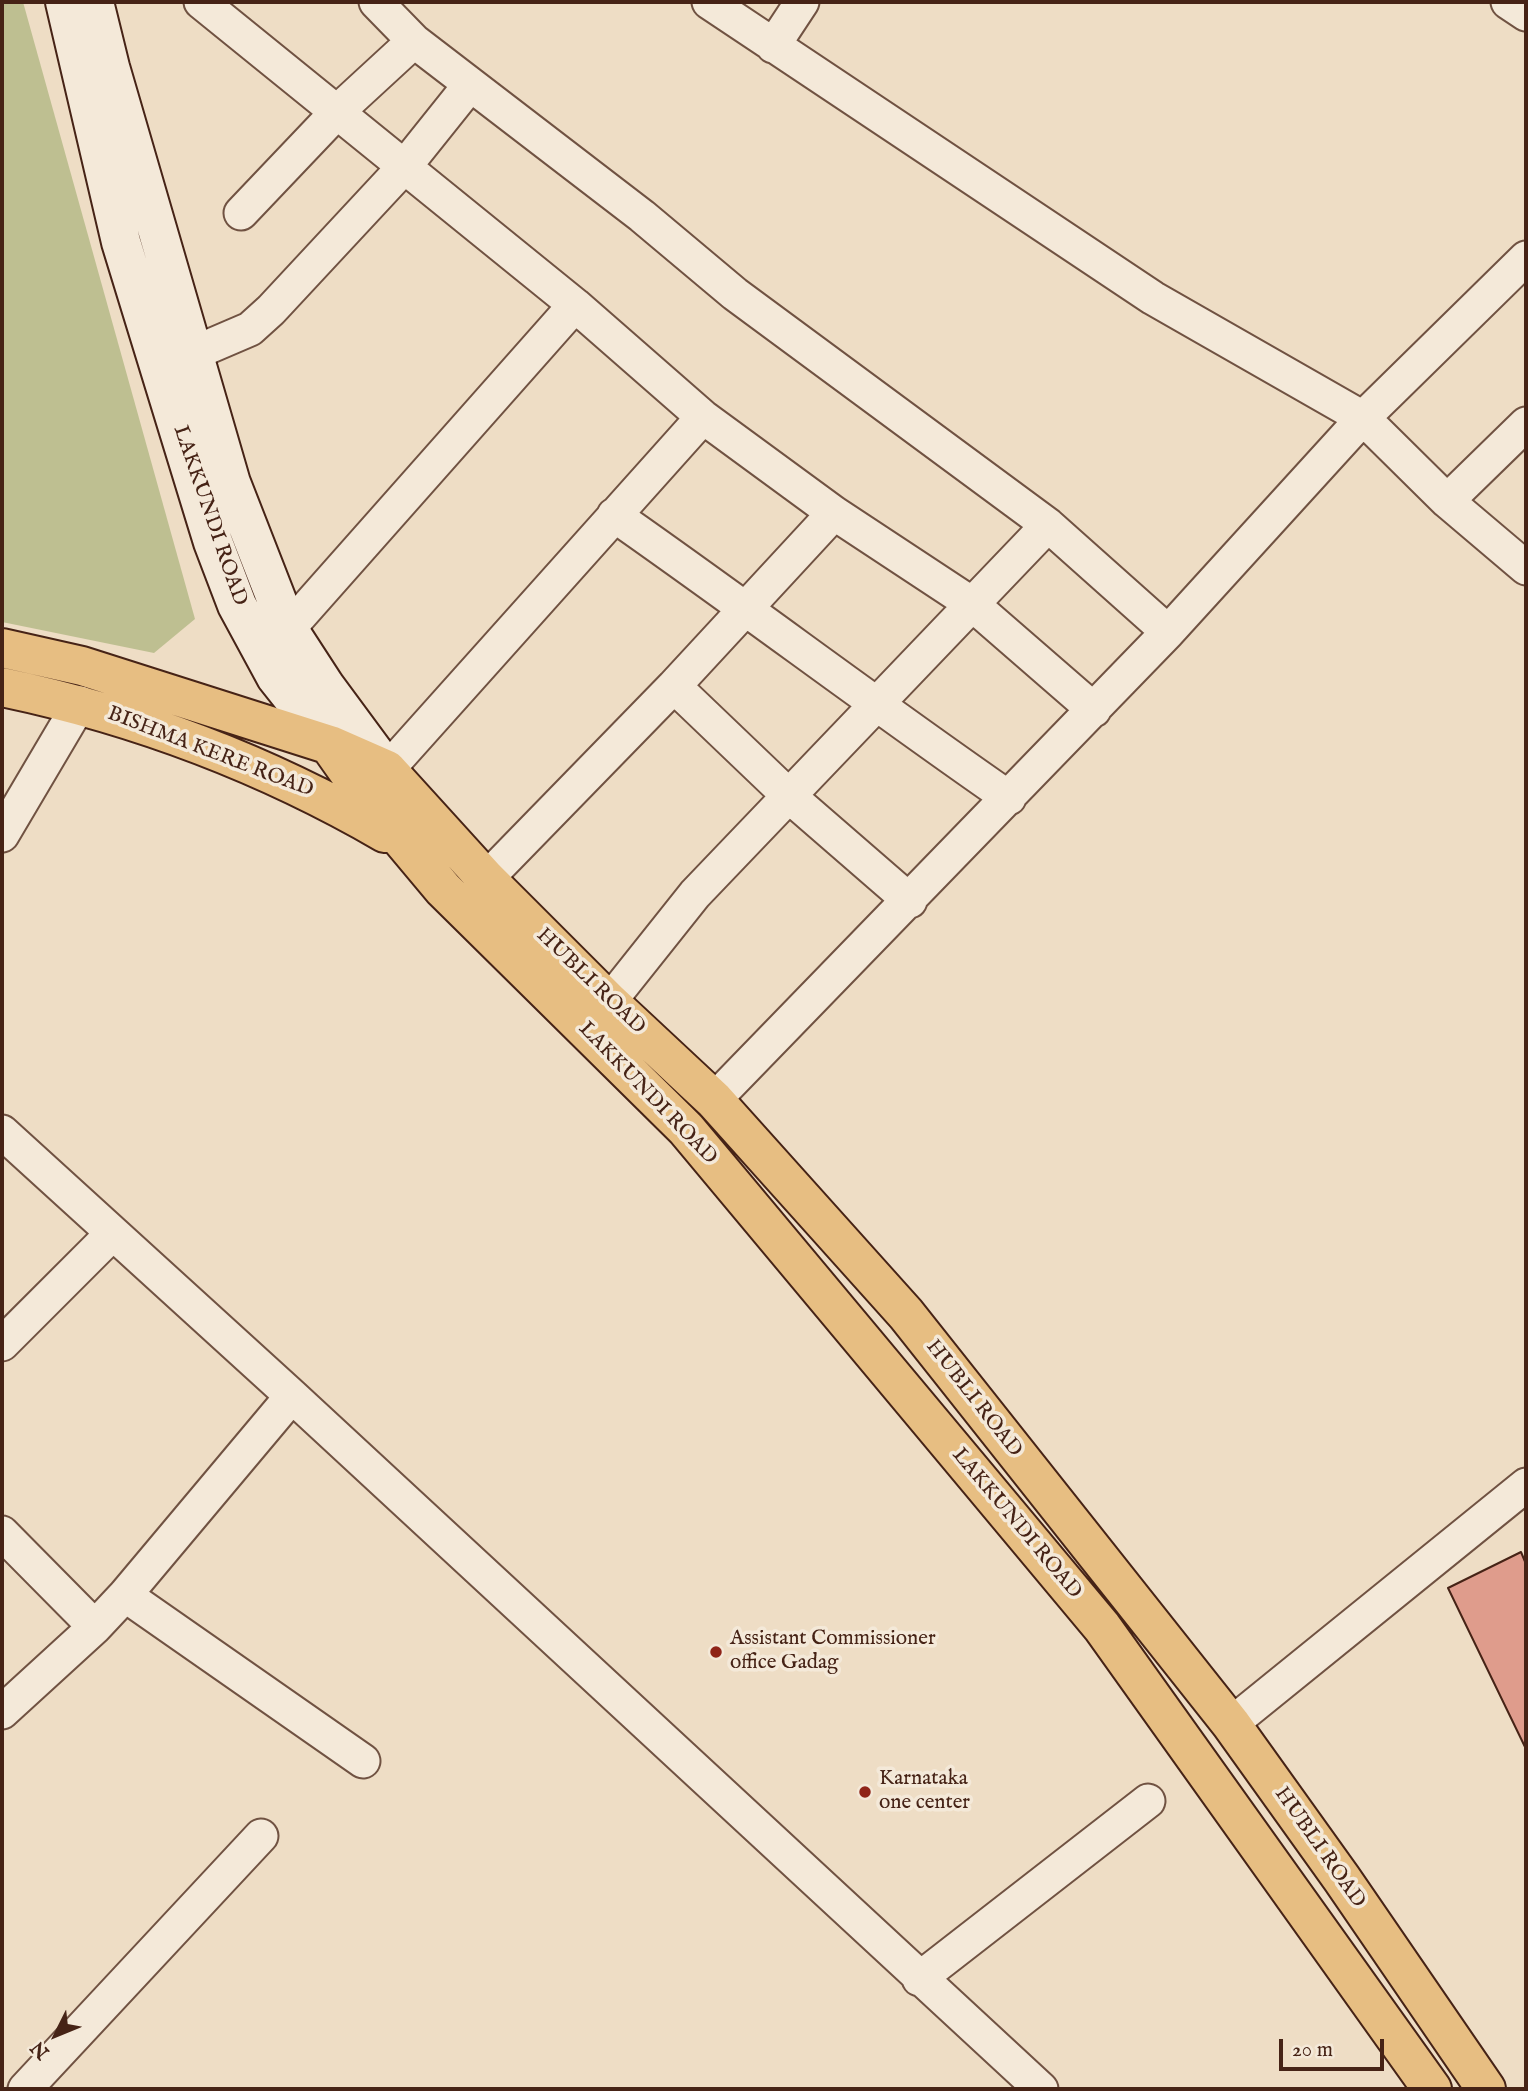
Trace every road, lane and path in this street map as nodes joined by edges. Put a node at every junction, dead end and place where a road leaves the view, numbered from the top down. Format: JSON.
{"nodes":[{"id":1,"x":65,"y":2,"type":"edge"},
{"id":2,"x":94,"y":2,"type":"edge"},
{"id":3,"x":201,"y":2,"type":"edge"},
{"id":4,"x":376,"y":2,"type":"edge"},
{"id":5,"x":709,"y":2,"type":"edge"},
{"id":6,"x":802,"y":2,"type":"edge"},
{"id":7,"x":1508,"y":2,"type":"edge"},
{"id":8,"x":1526,"y":14,"type":"edge"},
{"id":9,"x":414,"y":41,"type":"junction"},
{"id":10,"x":773,"y":46,"type":"junction"},
{"id":11,"x":469,"y":86,"type":"junction"},
{"id":12,"x":338,"y":111,"type":"junction"},
{"id":13,"x":405,"y":166,"type":"junction"},
{"id":14,"x":241,"y":213,"type":"dead end"},
{"id":15,"x":1526,"y":258,"type":"edge"},
{"id":16,"x":575,"y":305,"type":"junction"},
{"id":17,"x":194,"y":353,"type":"junction"},
{"id":18,"x":703,"y":417,"type":"junction"},
{"id":19,"x":1363,"y":418,"type":"junction"},
{"id":20,"x":1526,"y":424,"type":"edge"},
{"id":21,"x":1447,"y":502,"type":"junction"},
{"id":22,"x":834,"y":513,"type":"junction"},
{"id":23,"x":614,"y":515,"type":"junction"},
{"id":24,"x":1048,"y":525,"type":"junction"},
{"id":25,"x":1526,"y":568,"type":"edge"},
{"id":26,"x":972,"y":604,"type":"junction"},
{"id":27,"x":746,"y":608,"type":"junction"},
{"id":28,"x":288,"y":629,"type":"junction"},
{"id":29,"x":1168,"y":632,"type":"junction"},
{"id":30,"x":2,"y":648,"type":"edge"},
{"id":31,"x":674,"y":686,"type":"junction"},
{"id":32,"x":2,"y":687,"type":"edge"},
{"id":33,"x":80,"y":703,"type":"junction"},
{"id":34,"x":875,"y":706,"type":"junction"},
{"id":35,"x":1094,"y":710,"type":"junction"},
{"id":36,"x":330,"y":746,"type":"junction"},
{"id":37,"x":387,"y":770,"type":"junction"},
{"id":38,"x":789,"y":796,"type":"junction"},
{"id":39,"x":1009,"y":798,"type":"junction"},
{"id":40,"x":2,"y":835,"type":"edge"},
{"id":41,"x":408,"y":847,"type":"junction"},
{"id":42,"x":486,"y":879,"type":"junction"},
{"id":43,"x":910,"y":901,"type":"junction"},
{"id":44,"x":609,"y":1002,"type":"junction"},
{"id":45,"x":714,"y":1100,"type":"junction"},
{"id":46,"x":2,"y":1132,"type":"edge"},
{"id":47,"x":111,"y":1235,"type":"junction"},
{"id":48,"x":2,"y":1343,"type":"edge"},
{"id":49,"x":292,"y":1395,"type":"junction"},
{"id":50,"x":1526,"y":1485,"type":"edge"},
{"id":51,"x":2,"y":1533,"type":"edge"},
{"id":52,"x":125,"y":1595,"type":"junction"},
{"id":53,"x":95,"y":1628,"type":"junction"},
{"id":54,"x":2,"y":1712,"type":"edge"},
{"id":55,"x":1231,"y":1724,"type":"junction"},
{"id":56,"x":363,"y":1761,"type":"dead end"},
{"id":57,"x":1148,"y":1801,"type":"dead end"},
{"id":58,"x":261,"y":1836,"type":"dead end"},
{"id":59,"x":919,"y":1979,"type":"junction"},
{"id":60,"x":39,"y":2085,"type":"edge"},
{"id":61,"x":1041,"y":2089,"type":"edge"},
{"id":62,"x":1432,"y":2089,"type":"edge"},
{"id":63,"x":1486,"y":2089,"type":"edge"}],
"edges":[{"from":1,"to":36,"type":"main road","name":"LAKKUNDI ROAD"},
{"from":2,"to":17,"type":"main road","name":"LAKKUNDI ROAD"},
{"from":3,"to":12,"type":"street"},
{"from":4,"to":9,"type":"street"},
{"from":5,"to":10,"type":"street"},
{"from":6,"to":10,"type":"street"},
{"from":7,"to":8,"type":"street"},
{"from":9,"to":11,"type":"street"},
{"from":9,"to":12,"type":"street"},
{"from":10,"to":19,"type":"street"},
{"from":11,"to":13,"type":"street"},
{"from":11,"to":24,"type":"street"},
{"from":12,"to":13,"type":"street"},
{"from":12,"to":14,"type":"street"},
{"from":13,"to":16,"type":"street"},
{"from":13,"to":17,"type":"street"},
{"from":15,"to":19,"type":"street"},
{"from":16,"to":18,"type":"street"},
{"from":16,"to":28,"type":"street"},
{"from":17,"to":28,"type":"main road","name":"LAKKUNDI ROAD"},
{"from":18,"to":22,"type":"street"},
{"from":18,"to":23,"type":"street"},
{"from":19,"to":21,"type":"street"},
{"from":19,"to":29,"type":"street"},
{"from":20,"to":21,"type":"street"},
{"from":21,"to":25,"type":"street"},
{"from":22,"to":26,"type":"street"},
{"from":22,"to":27,"type":"street"},
{"from":23,"to":27,"type":"street"},
{"from":23,"to":37,"type":"street"},
{"from":24,"to":26,"type":"street"},
{"from":24,"to":29,"type":"street"},
{"from":26,"to":34,"type":"street"},
{"from":26,"to":35,"type":"street"},
{"from":27,"to":31,"type":"street"},
{"from":27,"to":34,"type":"street"},
{"from":28,"to":37,"type":"main road","name":"LAKKUNDI ROAD"},
{"from":29,"to":35,"type":"street"},
{"from":30,"to":36,"type":"main road"},
{"from":31,"to":38,"type":"street"},
{"from":31,"to":42,"type":"street"},
{"from":32,"to":33,"type":"main road","name":"BISHMA KERE ROAD"},
{"from":33,"to":40,"type":"street"},
{"from":33,"to":41,"type":"main road","name":"BISHMA KERE ROAD"},
{"from":34,"to":38,"type":"street"},
{"from":34,"to":39,"type":"street"},
{"from":35,"to":39,"type":"street"},
{"from":36,"to":37,"type":"main road"},
{"from":36,"to":41,"type":"main road","name":"LAKKUNDI ROAD"},
{"from":37,"to":42,"type":"main road","name":"HUBLI ROAD"},
{"from":38,"to":43,"type":"street"},
{"from":38,"to":44,"type":"street"},
{"from":39,"to":43,"type":"street"},
{"from":41,"to":62,"type":"main road","name":"LAKKUNDI ROAD"},
{"from":42,"to":44,"type":"main road","name":"HUBLI ROAD"},
{"from":43,"to":45,"type":"street"},
{"from":44,"to":45,"type":"main road","name":"HUBLI ROAD"},
{"from":45,"to":55,"type":"main road","name":"HUBLI ROAD"},
{"from":46,"to":47,"type":"street"},
{"from":47,"to":48,"type":"street"},
{"from":47,"to":49,"type":"street"},
{"from":49,"to":52,"type":"street"},
{"from":49,"to":59,"type":"street"},
{"from":50,"to":55,"type":"street"},
{"from":51,"to":53,"type":"street"},
{"from":52,"to":53,"type":"street"},
{"from":52,"to":56,"type":"street"},
{"from":53,"to":54,"type":"street"},
{"from":55,"to":63,"type":"main road","name":"HUBLI ROAD"},
{"from":57,"to":59,"type":"street"},
{"from":58,"to":60,"type":"street"},
{"from":59,"to":61,"type":"street"}]}
